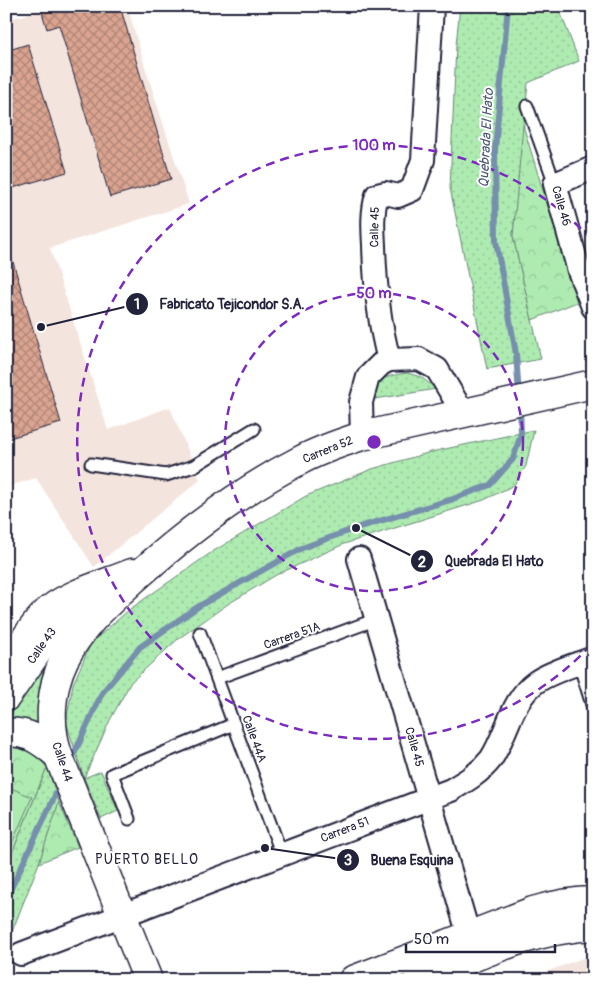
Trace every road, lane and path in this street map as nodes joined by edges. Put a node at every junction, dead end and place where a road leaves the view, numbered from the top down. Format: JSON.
{"nodes":[{"id":1,"x":432,"y":6,"type":"edge"},
{"id":2,"x":527,"y":106,"type":"dead end"},
{"id":3,"x":593,"y":168,"type":"edge"},
{"id":4,"x":555,"y":184,"type":"junction"},
{"id":5,"x":586,"y":269,"type":"edge"},
{"id":6,"x":593,"y":307,"type":"edge"},
{"id":7,"x":389,"y":360,"type":"junction"},
{"id":8,"x":593,"y":384,"type":"edge"},
{"id":9,"x":464,"y":413,"type":"junction"},
{"id":10,"x":254,"y":428,"type":"dead end"},
{"id":11,"x":362,"y":436,"type":"junction"},
{"id":12,"x":91,"y":464,"type":"dead end"},
{"id":13,"x":360,"y":559,"type":"dead end"},
{"id":14,"x":150,"y":566,"type":"junction"},
{"id":15,"x":77,"y":595,"type":"junction"},
{"id":16,"x":377,"y":619,"type":"junction"},
{"id":17,"x":200,"y":632,"type":"dead end"},
{"id":18,"x":586,"y":660,"type":"edge"},
{"id":19,"x":6,"y":666,"type":"edge"},
{"id":20,"x":217,"y":678,"type":"junction"},
{"id":21,"x":6,"y":697,"type":"edge"},
{"id":22,"x":593,"y":708,"type":"edge"},
{"id":23,"x":234,"y":724,"type":"junction"},
{"id":24,"x":6,"y":734,"type":"edge"},
{"id":25,"x":58,"y":755,"type":"junction"},
{"id":26,"x":429,"y":798,"type":"junction"},
{"id":27,"x":129,"y":819,"type":"dead end"},
{"id":28,"x":282,"y":855,"type":"junction"},
{"id":29,"x":589,"y":899,"type":"edge"},
{"id":30,"x":122,"y":916,"type":"junction"},
{"id":31,"x":593,"y":926,"type":"edge"},
{"id":32,"x":469,"y":936,"type":"junction"},
{"id":33,"x":21,"y":954,"type":"dead end"},
{"id":34,"x":148,"y":980,"type":"edge"},
{"id":35,"x":353,"y":980,"type":"edge"},
{"id":36,"x":418,"y":980,"type":"edge"}],
"edges":[{"from":1,"to":7,"type":"street","name":"Calle 45"},
{"from":2,"to":4,"type":"lane","name":"Calle 46"},
{"from":3,"to":4,"type":"street"},
{"from":4,"to":5,"type":"street","name":"Calle 46"},
{"from":5,"to":6,"type":"street","name":"Calle 46"},
{"from":7,"to":9,"type":"street"},
{"from":7,"to":11,"type":"street"},
{"from":8,"to":9,"type":"main road","name":"Carrera 52"},
{"from":9,"to":11,"type":"main road","name":"Carrera 52"},
{"from":10,"to":12,"type":"lane"},
{"from":11,"to":14,"type":"main road","name":"Carrera 52"},
{"from":13,"to":16,"type":"street","name":"Calle 45"},
{"from":14,"to":15,"type":"main road","name":"Calle 43"},
{"from":14,"to":25,"type":"main road","name":"Calle 44"},
{"from":15,"to":19,"type":"main road","name":"Calle 43"},
{"from":15,"to":21,"type":"main road","name":"Calle 43"},
{"from":16,"to":20,"type":"lane","name":"Carrera 51A"},
{"from":16,"to":26,"type":"street","name":"Calle 45"},
{"from":17,"to":20,"type":"lane","name":"Calle 44A"},
{"from":18,"to":22,"type":"lane"},
{"from":18,"to":26,"type":"street","name":"Carrera 51"},
{"from":20,"to":23,"type":"lane","name":"Calle 44A"},
{"from":23,"to":27,"type":"lane"},
{"from":23,"to":28,"type":"lane","name":"Calle 44A"},
{"from":24,"to":25,"type":"main road"},
{"from":25,"to":30,"type":"main road","name":"Calle 44"},
{"from":26,"to":28,"type":"street","name":"Carrera 51"},
{"from":26,"to":32,"type":"street","name":"Calle 45"},
{"from":28,"to":30,"type":"street","name":"Carrera 51"},
{"from":29,"to":32,"type":"main road"},
{"from":30,"to":33,"type":"street","name":"Carrera 51"},
{"from":30,"to":34,"type":"main road","name":"Calle 44"},
{"from":31,"to":36,"type":"main road"},
{"from":32,"to":35,"type":"main road"}]}
